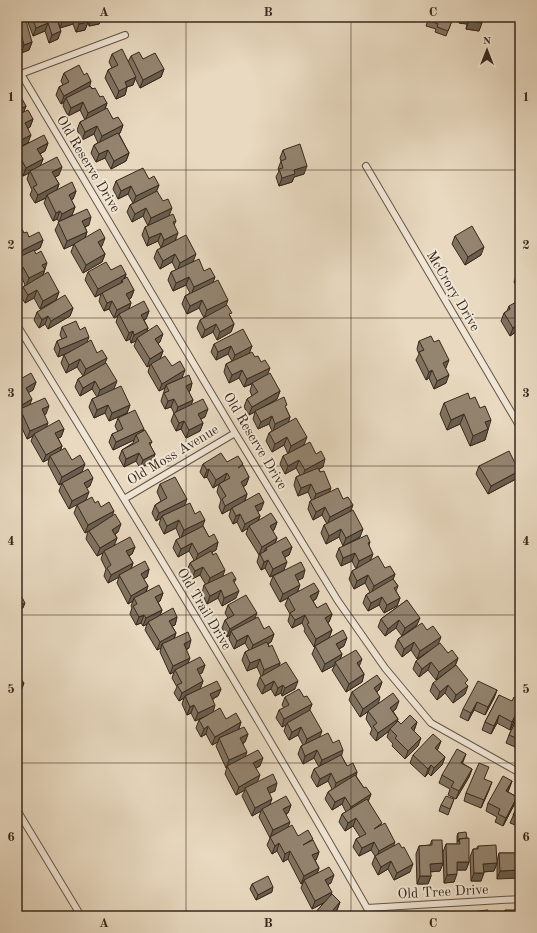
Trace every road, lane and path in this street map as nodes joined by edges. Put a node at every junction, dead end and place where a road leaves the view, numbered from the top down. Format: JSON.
{"nodes":[{"id":1,"x":125,"y":35,"type":"dead end"},
{"id":2,"x":19,"y":75,"type":"edge"},
{"id":3,"x":366,"y":166,"type":"dead end"},
{"id":4,"x":17,"y":325,"type":"edge"},
{"id":5,"x":520,"y":427,"type":"edge"},
{"id":6,"x":235,"y":433,"type":"junction"},
{"id":7,"x":124,"y":499,"type":"junction"},
{"id":8,"x":520,"y":773,"type":"edge"},
{"id":9,"x":17,"y":810,"type":"edge"},
{"id":10,"x":520,"y":899,"type":"edge"},
{"id":11,"x":367,"y":908,"type":"joint"},
{"id":12,"x":81,"y":916,"type":"edge"}],
"edges":[{"from":1,"to":2,"type":"street"},
{"from":2,"to":6,"type":"street","name":"Old Reserve Drive"},
{"from":3,"to":5,"type":"street","name":"McCrory Drive"},
{"from":4,"to":7,"type":"street","name":"Old Trail Drive"},
{"from":6,"to":7,"type":"street","name":"Old Moss Avenue"},
{"from":6,"to":8,"type":"street","name":"Old Reserve Drive"},
{"from":7,"to":11,"type":"street","name":"Old Trail Drive"},
{"from":9,"to":12,"type":"street"},
{"from":10,"to":11,"type":"street","name":"Old Tree Drive"}]}
